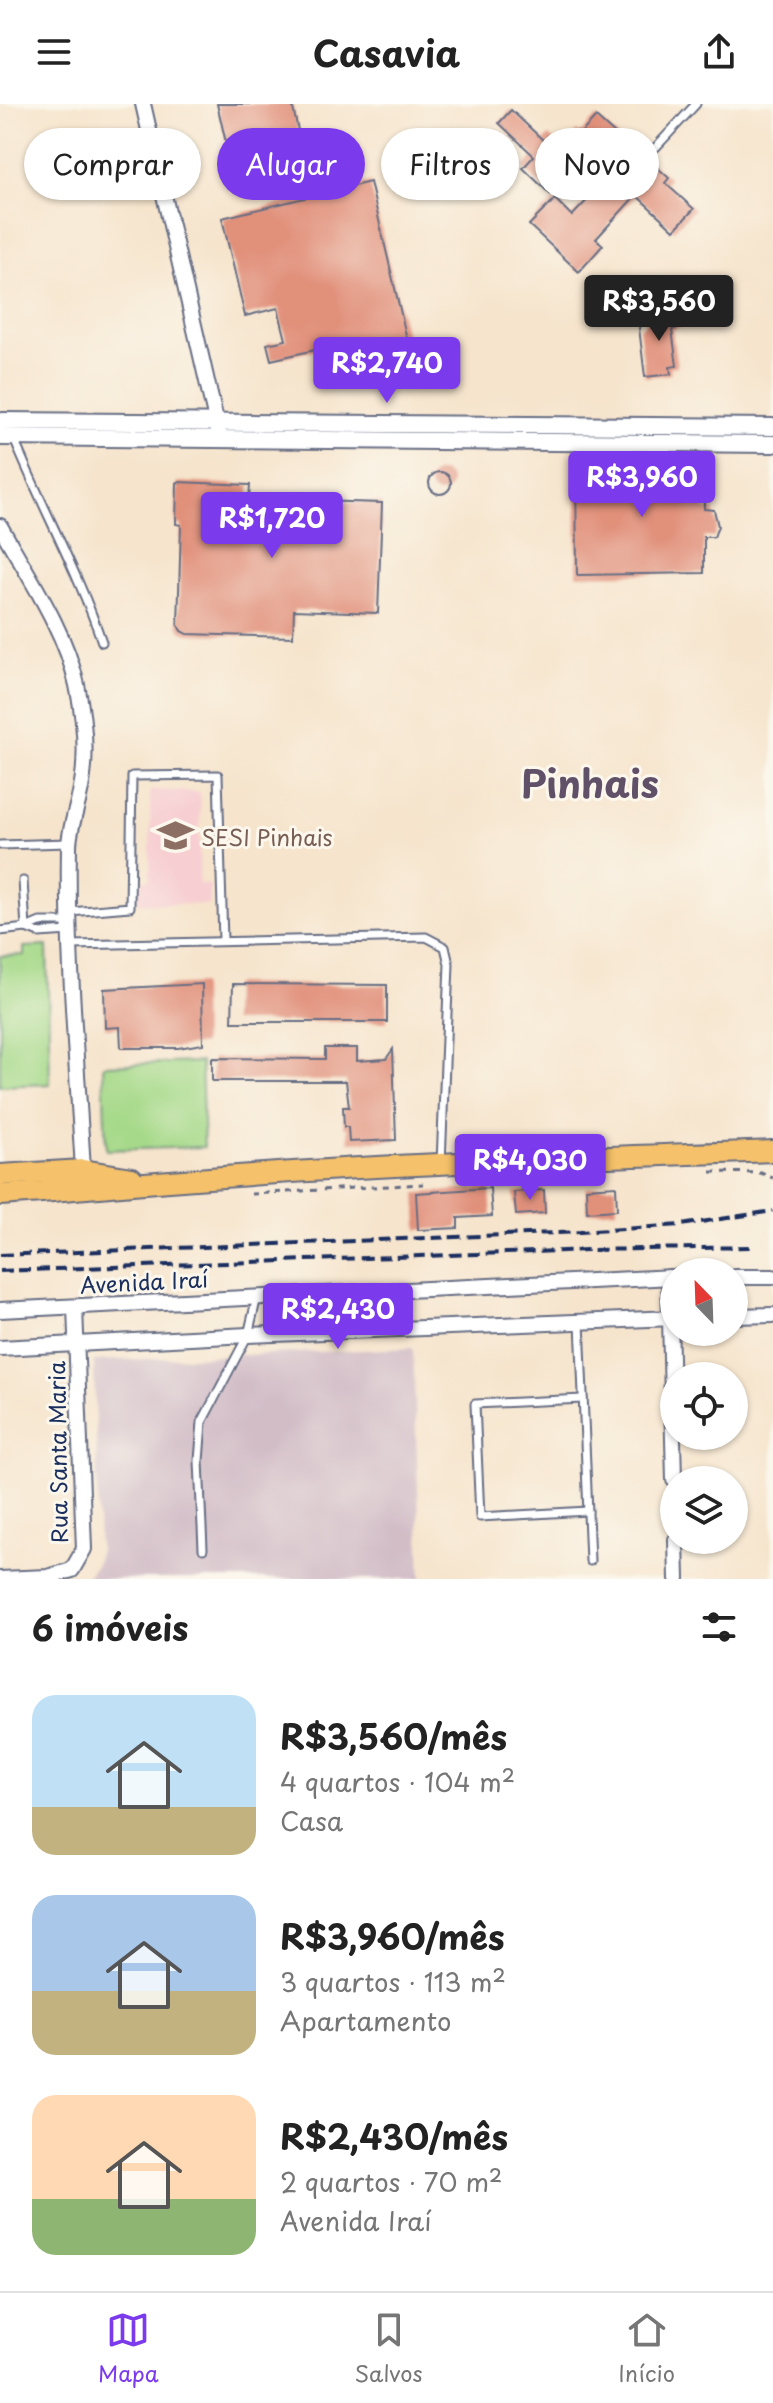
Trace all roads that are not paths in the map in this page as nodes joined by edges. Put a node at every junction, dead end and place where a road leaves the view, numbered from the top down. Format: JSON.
{"nodes":[{"id":1,"x":143,"y":104,"type":"edge"},
{"id":2,"x":696,"y":104,"type":"edge"},
{"id":3,"x":659,"y":144,"type":"edge"},
{"id":4,"x":773,"y":427,"type":"edge"},
{"id":5,"x":5,"y":429,"type":"edge"},
{"id":6,"x":218,"y":432,"type":"junction"},
{"id":7,"x":773,"y":444,"type":"edge"},
{"id":8,"x":0,"y":526,"type":"edge"},
{"id":9,"x":102,"y":642,"type":"dead end"},
{"id":10,"x":69,"y":843,"type":"junction"},
{"id":11,"x":0,"y":845,"type":"edge"},
{"id":12,"x":23,"y":881,"type":"dead end"},
{"id":13,"x":70,"y":927,"type":"junction"},
{"id":14,"x":26,"y":928,"type":"junction"},
{"id":15,"x":0,"y":931,"type":"edge"},
{"id":16,"x":223,"y":941,"type":"junction"},
{"id":17,"x":773,"y":1151,"type":"edge"},
{"id":18,"x":83,"y":1170,"type":"junction"},
{"id":19,"x":438,"y":1174,"type":"junction"},
{"id":20,"x":0,"y":1175,"type":"edge"},
{"id":21,"x":155,"y":1182,"type":"junction"},
{"id":22,"x":0,"y":1195,"type":"edge"},
{"id":23,"x":748,"y":1277,"type":"edge"},
{"id":24,"x":773,"y":1277,"type":"edge"},
{"id":25,"x":660,"y":1278,"type":"edge"},
{"id":26,"x":257,"y":1297,"type":"junction"},
{"id":27,"x":75,"y":1307,"type":"junction"},
{"id":28,"x":0,"y":1310,"type":"edge"},
{"id":29,"x":773,"y":1315,"type":"edge"},
{"id":30,"x":748,"y":1316,"type":"edge"},
{"id":31,"x":660,"y":1319,"type":"edge"},
{"id":32,"x":580,"y":1322,"type":"junction"},
{"id":33,"x":248,"y":1335,"type":"junction"},
{"id":34,"x":77,"y":1346,"type":"junction"},
{"id":35,"x":672,"y":1346,"type":"edge"},
{"id":36,"x":0,"y":1348,"type":"edge"},
{"id":37,"x":583,"y":1399,"type":"junction"},
{"id":38,"x":674,"y":1466,"type":"edge"},
{"id":39,"x":588,"y":1511,"type":"junction"},
{"id":40,"x":203,"y":1549,"type":"dead end"},
{"id":41,"x":676,"y":1554,"type":"edge"},
{"id":42,"x":590,"y":1561,"type":"dead end"},
{"id":43,"x":0,"y":1579,"type":"edge"},
{"id":44,"x":677,"y":1579,"type":"edge"}],
"edges":[{"from":1,"to":6,"type":"street"},
{"from":2,"to":3,"type":"lane"},
{"from":4,"to":6,"type":"street"},
{"from":5,"to":6,"type":"street"},
{"from":5,"to":9,"type":"lane"},
{"from":6,"to":7,"type":"street"},
{"from":8,"to":10,"type":"street"},
{"from":10,"to":11,"type":"lane"},
{"from":10,"to":13,"type":"street"},
{"from":12,"to":14,"type":"lane"},
{"from":13,"to":14,"type":"lane"},
{"from":13,"to":16,"type":"lane"},
{"from":13,"to":16,"type":"lane"},
{"from":13,"to":18,"type":"street"},
{"from":14,"to":15,"type":"lane"},
{"from":16,"to":19,"type":"lane"},
{"from":17,"to":19,"type":"main road"},
{"from":18,"to":20,"type":"main road"},
{"from":18,"to":21,"type":"main road"},
{"from":19,"to":21,"type":"main road"},
{"from":21,"to":22,"type":"main road"},
{"from":23,"to":24,"type":"street"},
{"from":25,"to":26,"type":"street","name":"Avenida Iraí"},
{"from":26,"to":27,"type":"street","name":"Avenida Iraí"},
{"from":26,"to":33,"type":"lane"},
{"from":27,"to":28,"type":"street","name":"Avenida Iraí"},
{"from":27,"to":34,"type":"street","name":"Rua Santa Maria"},
{"from":29,"to":30,"type":"street"},
{"from":31,"to":32,"type":"street"},
{"from":32,"to":33,"type":"street"},
{"from":32,"to":37,"type":"lane"},
{"from":33,"to":34,"type":"street"},
{"from":33,"to":40,"type":"lane"},
{"from":34,"to":36,"type":"street"},
{"from":34,"to":43,"type":"street","name":"Rua Santa Maria"},
{"from":35,"to":38,"type":"street"},
{"from":37,"to":39,"type":"lane"},
{"from":37,"to":39,"type":"lane"},
{"from":39,"to":42,"type":"lane"},
{"from":41,"to":44,"type":"street"}]}
